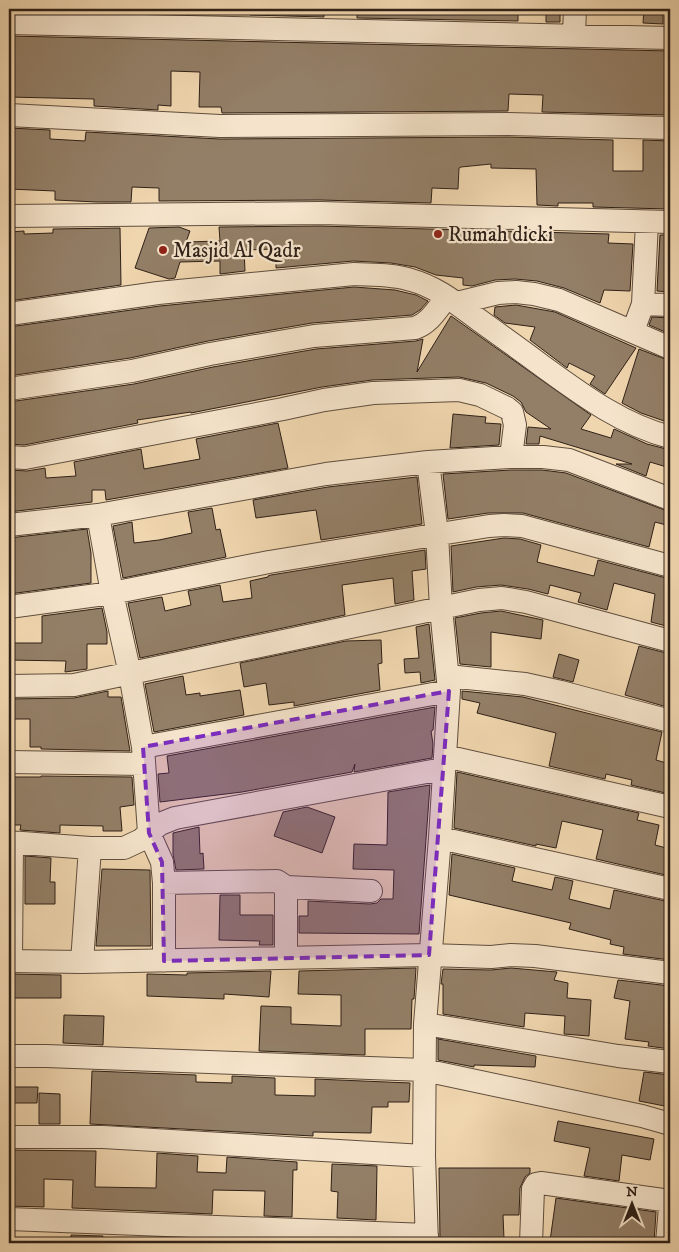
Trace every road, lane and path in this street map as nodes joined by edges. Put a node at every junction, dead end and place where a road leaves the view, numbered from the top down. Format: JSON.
{"nodes":[{"id":1,"x":575,"y":9,"type":"edge"},
{"id":2,"x":9,"y":24,"type":"edge"},
{"id":3,"x":574,"y":34,"type":"junction"},
{"id":4,"x":670,"y":38,"type":"edge"},
{"id":5,"x":9,"y":115,"type":"edge"},
{"id":6,"x":670,"y":128,"type":"edge"},
{"id":7,"x":9,"y":216,"type":"edge"},
{"id":8,"x":647,"y":222,"type":"junction"},
{"id":9,"x":670,"y":222,"type":"edge"},
{"id":10,"x":452,"y":300,"type":"junction"},
{"id":11,"x":643,"y":304,"type":"junction"},
{"id":12,"x":670,"y":304,"type":"edge"},
{"id":13,"x":9,"y":314,"type":"edge"},
{"id":14,"x":633,"y":330,"type":"junction"},
{"id":15,"x":670,"y":348,"type":"edge"},
{"id":16,"x":9,"y":389,"type":"edge"},
{"id":17,"x":670,"y":437,"type":"edge"},
{"id":18,"x":511,"y":457,"type":"junction"},
{"id":19,"x":9,"y":458,"type":"edge"},
{"id":20,"x":428,"y":462,"type":"junction"},
{"id":21,"x":670,"y":499,"type":"edge"},
{"id":22,"x":98,"y":515,"type":"junction"},
{"id":23,"x":9,"y":525,"type":"edge"},
{"id":24,"x":437,"y":534,"type":"junction"},
{"id":25,"x":670,"y":566,"type":"edge"},
{"id":26,"x":112,"y":594,"type":"junction"},
{"id":27,"x":9,"y":607,"type":"edge"},
{"id":28,"x":441,"y":608,"type":"junction"},
{"id":29,"x":670,"y":641,"type":"edge"},
{"id":30,"x":130,"y":674,"type":"junction"},
{"id":31,"x":449,"y":684,"type":"junction"},
{"id":32,"x":9,"y":686,"type":"edge"},
{"id":33,"x":670,"y":721,"type":"edge"},
{"id":34,"x":143,"y":756,"type":"junction"},
{"id":35,"x":9,"y":762,"type":"edge"},
{"id":36,"x":444,"y":763,"type":"junction"},
{"id":37,"x":670,"y":807,"type":"edge"},
{"id":38,"x":149,"y":833,"type":"junction"},
{"id":39,"x":440,"y":838,"type":"junction"},
{"id":40,"x":10,"y":842,"type":"edge"},
{"id":41,"x":90,"y":848,"type":"junction"},
{"id":42,"x":164,"y":883,"type":"junction"},
{"id":43,"x":286,"y":887,"type":"junction"},
{"id":44,"x":670,"y":889,"type":"edge"},
{"id":45,"x":371,"y":891,"type":"dead end"},
{"id":46,"x":429,"y":955,"type":"junction"},
{"id":47,"x":286,"y":957,"type":"junction"},
{"id":48,"x":10,"y":961,"type":"edge"},
{"id":49,"x":164,"y":961,"type":"junction"},
{"id":50,"x":82,"y":962,"type":"junction"},
{"id":51,"x":670,"y":973,"type":"edge"},
{"id":52,"x":425,"y":1024,"type":"junction"},
{"id":53,"x":9,"y":1056,"type":"edge"},
{"id":54,"x":670,"y":1062,"type":"edge"},
{"id":55,"x":424,"y":1070,"type":"junction"},
{"id":56,"x":670,"y":1124,"type":"edge"},
{"id":57,"x":9,"y":1137,"type":"edge"},
{"id":58,"x":424,"y":1156,"type":"junction"},
{"id":59,"x":670,"y":1201,"type":"edge"},
{"id":60,"x":670,"y":1207,"type":"edge"},
{"id":61,"x":9,"y":1219,"type":"edge"},
{"id":62,"x":427,"y":1239,"type":"edge"},
{"id":63,"x":531,"y":1243,"type":"edge"},
{"id":64,"x":667,"y":1243,"type":"edge"}],
"edges":[{"from":1,"to":3,"type":"street"},
{"from":2,"to":3,"type":"street"},
{"from":3,"to":4,"type":"street"},
{"from":5,"to":6,"type":"street"},
{"from":7,"to":8,"type":"street"},
{"from":8,"to":9,"type":"street"},
{"from":8,"to":11,"type":"street"},
{"from":10,"to":13,"type":"street"},
{"from":10,"to":14,"type":"street"},
{"from":10,"to":16,"type":"street"},
{"from":10,"to":17,"type":"street"},
{"from":11,"to":12,"type":"street"},
{"from":11,"to":14,"type":"street"},
{"from":14,"to":15,"type":"street"},
{"from":18,"to":19,"type":"street"},
{"from":18,"to":20,"type":"street"},
{"from":18,"to":21,"type":"street"},
{"from":20,"to":22,"type":"street"},
{"from":20,"to":24,"type":"street"},
{"from":22,"to":23,"type":"street"},
{"from":22,"to":26,"type":"street"},
{"from":24,"to":25,"type":"street"},
{"from":24,"to":26,"type":"street"},
{"from":24,"to":28,"type":"street"},
{"from":26,"to":27,"type":"street"},
{"from":26,"to":30,"type":"street"},
{"from":28,"to":29,"type":"street"},
{"from":28,"to":30,"type":"street"},
{"from":28,"to":31,"type":"street"},
{"from":30,"to":32,"type":"street"},
{"from":30,"to":34,"type":"street"},
{"from":31,"to":33,"type":"street"},
{"from":31,"to":34,"type":"street"},
{"from":31,"to":36,"type":"street"},
{"from":34,"to":35,"type":"street"},
{"from":34,"to":38,"type":"street"},
{"from":36,"to":37,"type":"street"},
{"from":36,"to":38,"type":"street"},
{"from":36,"to":39,"type":"street"},
{"from":38,"to":41,"type":"street"},
{"from":38,"to":42,"type":"street"},
{"from":39,"to":44,"type":"street"},
{"from":39,"to":46,"type":"street"},
{"from":40,"to":41,"type":"street"},
{"from":40,"to":48,"type":"street"},
{"from":41,"to":50,"type":"street"},
{"from":42,"to":43,"type":"street"},
{"from":42,"to":49,"type":"street"},
{"from":43,"to":45,"type":"street"},
{"from":43,"to":47,"type":"street"},
{"from":46,"to":47,"type":"street"},
{"from":46,"to":51,"type":"street"},
{"from":46,"to":52,"type":"street"},
{"from":47,"to":49,"type":"street"},
{"from":48,"to":50,"type":"street"},
{"from":49,"to":50,"type":"street"},
{"from":52,"to":54,"type":"street"},
{"from":52,"to":55,"type":"street"},
{"from":53,"to":55,"type":"street"},
{"from":55,"to":56,"type":"street"},
{"from":55,"to":58,"type":"street"},
{"from":57,"to":58,"type":"street"},
{"from":58,"to":62,"type":"street"},
{"from":59,"to":63,"type":"street"},
{"from":60,"to":64,"type":"street"},
{"from":61,"to":62,"type":"street"}]}
